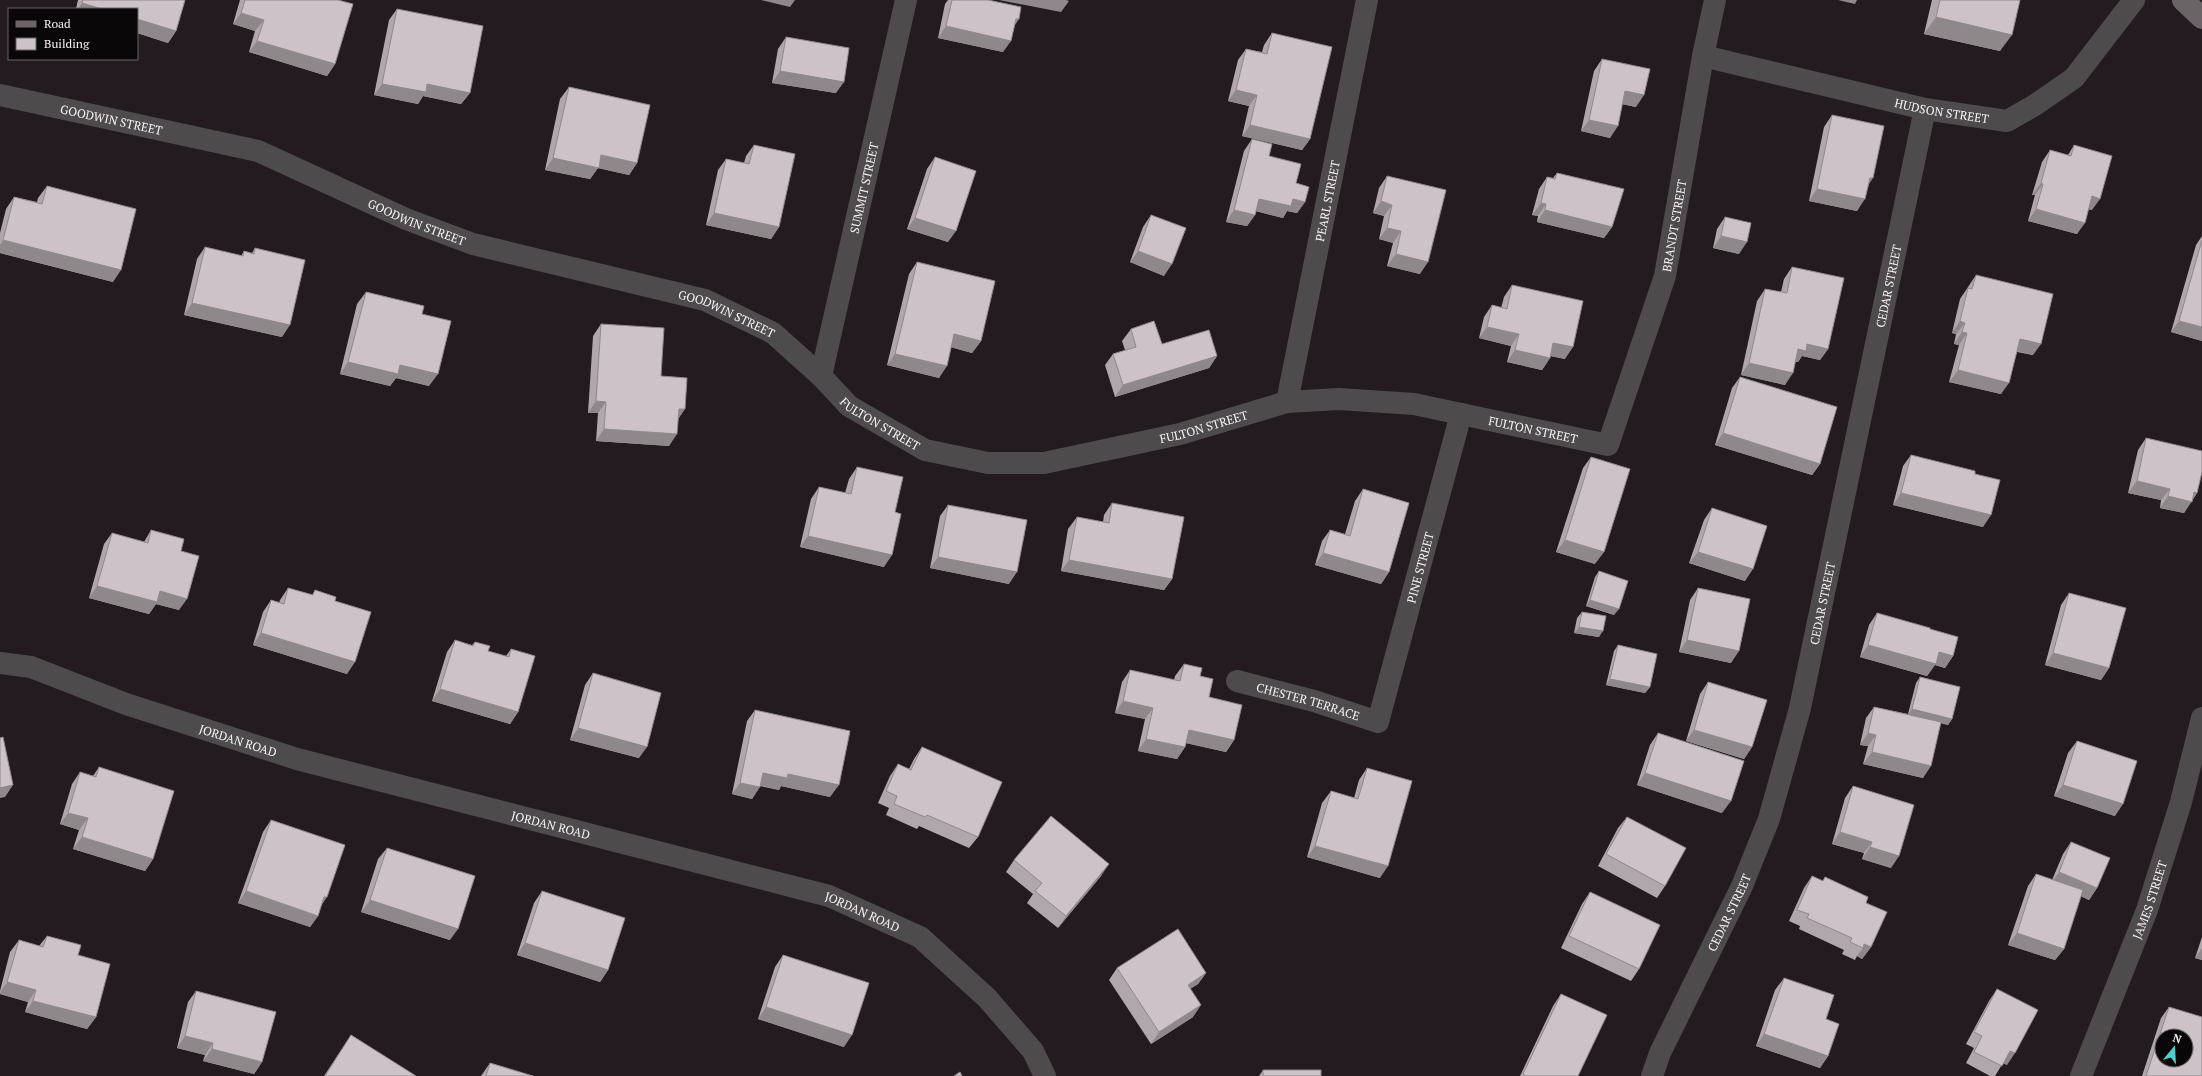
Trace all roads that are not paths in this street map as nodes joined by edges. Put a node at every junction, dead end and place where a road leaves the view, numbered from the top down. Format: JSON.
{"nodes":[{"id":1,"x":906,"y":0,"type":"edge"},
{"id":2,"x":1366,"y":0,"type":"edge"},
{"id":3,"x":1715,"y":0,"type":"edge"},
{"id":4,"x":2134,"y":0,"type":"edge"},
{"id":5,"x":2183,"y":0,"type":"edge"},
{"id":6,"x":2202,"y":18,"type":"edge"},
{"id":7,"x":1703,"y":56,"type":"junction"},
{"id":8,"x":0,"y":95,"type":"edge"},
{"id":9,"x":1925,"y":109,"type":"junction"},
{"id":10,"x":821,"y":376,"type":"junction"},
{"id":11,"x":1287,"y":402,"type":"junction"},
{"id":12,"x":1460,"y":414,"type":"junction"},
{"id":13,"x":1608,"y":445,"type":"joint"},
{"id":14,"x":0,"y":663,"type":"edge"},
{"id":15,"x":1237,"y":682,"type":"dead end"},
{"id":16,"x":2202,"y":718,"type":"edge"},
{"id":17,"x":1378,"y":722,"type":"joint"},
{"id":18,"x":1045,"y":1076,"type":"edge"},
{"id":19,"x":1652,"y":1076,"type":"edge"},
{"id":20,"x":2081,"y":1076,"type":"edge"}],
"edges":[{"from":1,"to":10,"type":"street","name":"SUMMIT STREET"},
{"from":2,"to":11,"type":"street","name":"PEARL STREET"},
{"from":3,"to":7,"type":"street","name":"BRANDT STREET"},
{"from":4,"to":9,"type":"street","name":"HUDSON STREET"},
{"from":5,"to":6,"type":"street"},
{"from":7,"to":9,"type":"street","name":"HUDSON STREET"},
{"from":7,"to":13,"type":"street","name":"BRANDT STREET"},
{"from":8,"to":10,"type":"street","name":"GOODWIN STREET"},
{"from":9,"to":19,"type":"street","name":"CEDAR STREET"},
{"from":10,"to":11,"type":"street","name":"FULTON STREET"},
{"from":11,"to":12,"type":"street","name":"FULTON STREET"},
{"from":12,"to":13,"type":"street","name":"FULTON STREET"},
{"from":12,"to":17,"type":"street","name":"PINE STREET"},
{"from":14,"to":18,"type":"street","name":"JORDAN ROAD"},
{"from":15,"to":17,"type":"street","name":"CHESTER TERRACE"},
{"from":16,"to":20,"type":"street","name":"JAMES STREET"}]}
